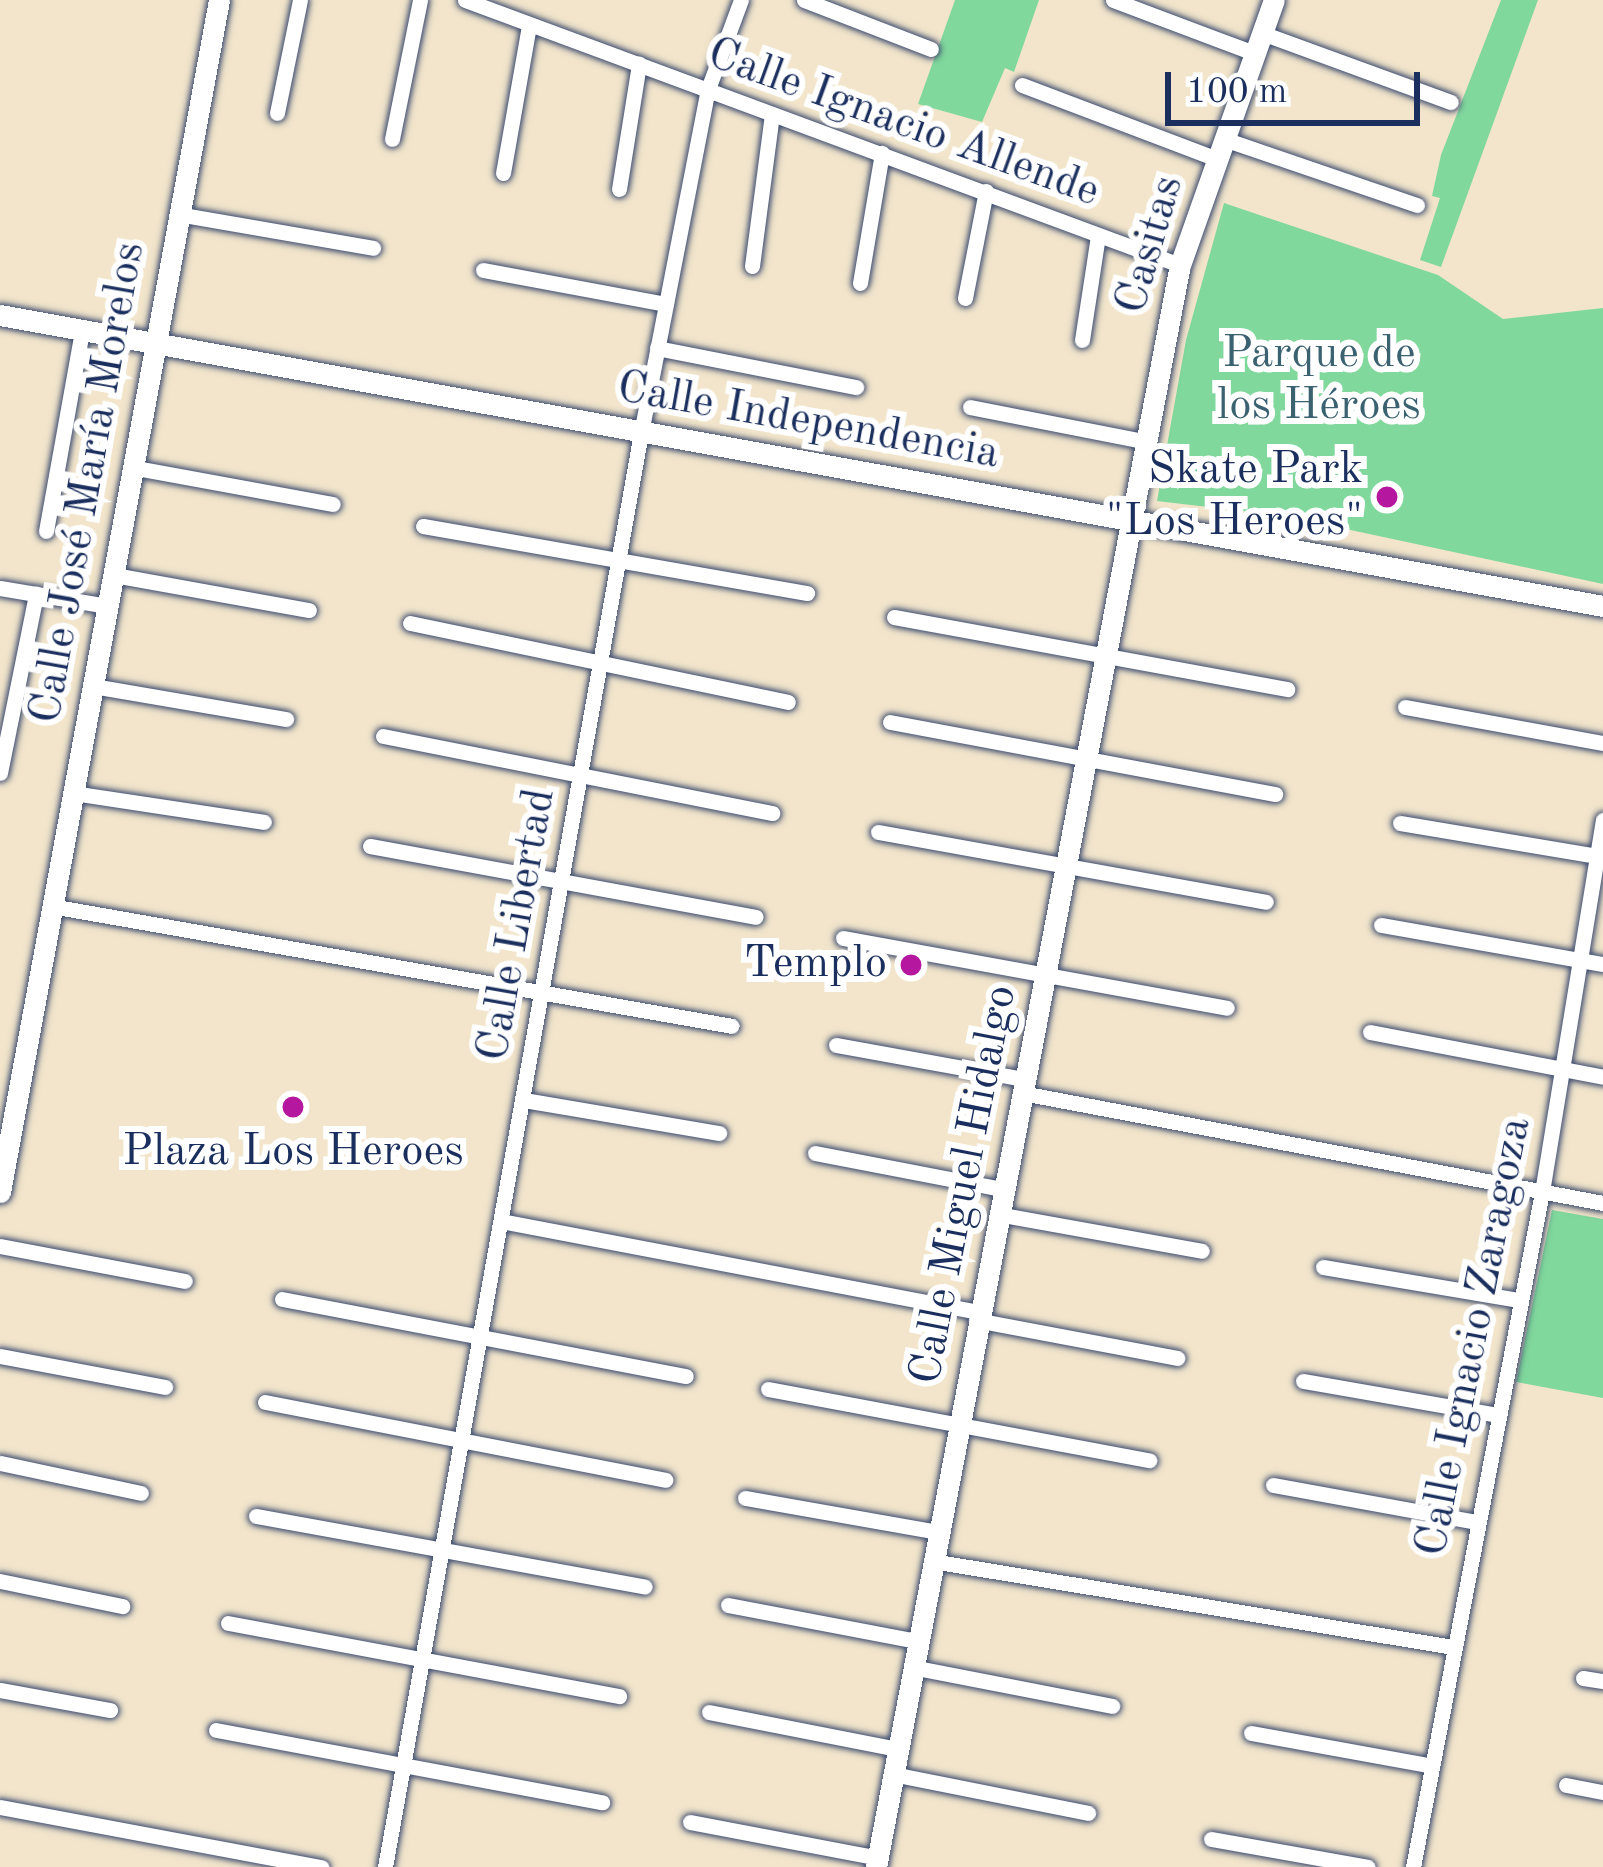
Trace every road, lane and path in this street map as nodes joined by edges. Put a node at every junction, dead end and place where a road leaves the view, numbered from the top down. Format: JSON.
{"nodes":[{"id":1,"x":219,"y":0,"type":"edge"},
{"id":2,"x":300,"y":0,"type":"edge"},
{"id":3,"x":420,"y":0,"type":"edge"},
{"id":4,"x":465,"y":0,"type":"edge"},
{"id":5,"x":741,"y":0,"type":"edge"},
{"id":6,"x":804,"y":0,"type":"edge"},
{"id":7,"x":1113,"y":0,"type":"edge"},
{"id":8,"x":1274,"y":0,"type":"edge"},
{"id":9,"x":529,"y":26,"type":"junction"},
{"id":10,"x":1258,"y":43,"type":"junction"},
{"id":11,"x":931,"y":49,"type":"dead end"},
{"id":12,"x":638,"y":64,"type":"junction"},
{"id":13,"x":1022,"y":85,"type":"dead end"},
{"id":14,"x":709,"y":88,"type":"junction"},
{"id":15,"x":1451,"y":101,"type":"dead end"},
{"id":16,"x":277,"y":113,"type":"dead end"},
{"id":17,"x":772,"y":114,"type":"junction"},
{"id":18,"x":392,"y":139,"type":"dead end"},
{"id":19,"x":1220,"y":149,"type":"junction"},
{"id":20,"x":882,"y":153,"type":"junction"},
{"id":21,"x":503,"y":173,"type":"dead end"},
{"id":22,"x":619,"y":189,"type":"dead end"},
{"id":23,"x":986,"y":191,"type":"junction"},
{"id":24,"x":1417,"y":205,"type":"dead end"},
{"id":25,"x":177,"y":214,"type":"junction"},
{"id":26,"x":1098,"y":235,"type":"junction"},
{"id":27,"x":374,"y":248,"type":"dead end"},
{"id":28,"x":1180,"y":265,"type":"junction"},
{"id":29,"x":752,"y":266,"type":"dead end"},
{"id":30,"x":483,"y":270,"type":"dead end"},
{"id":31,"x":860,"y":283,"type":"dead end"},
{"id":32,"x":965,"y":298,"type":"dead end"},
{"id":33,"x":666,"y":304,"type":"junction"},
{"id":34,"x":0,"y":315,"type":"edge"},
{"id":35,"x":82,"y":330,"type":"junction"},
{"id":36,"x":1082,"y":340,"type":"dead end"},
{"id":37,"x":155,"y":343,"type":"junction"},
{"id":38,"x":657,"y":348,"type":"junction"},
{"id":39,"x":856,"y":387,"type":"dead end"},
{"id":40,"x":970,"y":406,"type":"dead end"},
{"id":41,"x":641,"y":433,"type":"junction"},
{"id":42,"x":1143,"y":441,"type":"junction"},
{"id":43,"x":136,"y":468,"type":"junction"},
{"id":44,"x":333,"y":504,"type":"dead end"},
{"id":45,"x":1127,"y":518,"type":"junction"},
{"id":46,"x":423,"y":526,"type":"dead end"},
{"id":47,"x":46,"y":531,"type":"dead end"},
{"id":48,"x":619,"y":562,"type":"junction"},
{"id":49,"x":114,"y":575,"type":"junction"},
{"id":50,"x":0,"y":587,"type":"edge"},
{"id":51,"x":807,"y":593,"type":"dead end"},
{"id":52,"x":36,"y":594,"type":"junction"},
{"id":53,"x":108,"y":606,"type":"junction"},
{"id":54,"x":1603,"y":606,"type":"edge"},
{"id":55,"x":309,"y":610,"type":"dead end"},
{"id":56,"x":894,"y":617,"type":"dead end"},
{"id":57,"x":410,"y":623,"type":"dead end"},
{"id":58,"x":1101,"y":652,"type":"junction"},
{"id":59,"x":601,"y":663,"type":"junction"},
{"id":60,"x":93,"y":686,"type":"junction"},
{"id":61,"x":1287,"y":689,"type":"dead end"},
{"id":62,"x":788,"y":701,"type":"dead end"},
{"id":63,"x":1405,"y":706,"type":"dead end"},
{"id":64,"x":286,"y":719,"type":"dead end"},
{"id":65,"x":890,"y":722,"type":"dead end"},
{"id":66,"x":383,"y":736,"type":"dead end"},
{"id":67,"x":1603,"y":742,"type":"edge"},
{"id":68,"x":1084,"y":754,"type":"junction"},
{"id":69,"x":0,"y":773,"type":"edge"},
{"id":70,"x":581,"y":777,"type":"junction"},
{"id":71,"x":73,"y":793,"type":"junction"},
{"id":72,"x":1275,"y":794,"type":"dead end"},
{"id":73,"x":772,"y":813,"type":"dead end"},
{"id":74,"x":1603,"y":820,"type":"edge"},
{"id":75,"x":264,"y":822,"type":"dead end"},
{"id":76,"x":1400,"y":824,"type":"dead end"},
{"id":77,"x":878,"y":832,"type":"dead end"},
{"id":78,"x":370,"y":846,"type":"dead end"},
{"id":79,"x":1600,"y":857,"type":"edge"},
{"id":80,"x":1064,"y":865,"type":"junction"},
{"id":81,"x":563,"y":883,"type":"junction"},
{"id":82,"x":1266,"y":902,"type":"dead end"},
{"id":83,"x":51,"y":906,"type":"junction"},
{"id":84,"x":756,"y":917,"type":"dead end"},
{"id":85,"x":1381,"y":925,"type":"dead end"},
{"id":86,"x":843,"y":938,"type":"dead end"},
{"id":87,"x":1579,"y":960,"type":"junction"},
{"id":88,"x":1603,"y":964,"type":"edge"},
{"id":89,"x":1046,"y":976,"type":"junction"},
{"id":90,"x":544,"y":994,"type":"junction"},
{"id":91,"x":1227,"y":1008,"type":"dead end"},
{"id":92,"x":732,"y":1026,"type":"dead end"},
{"id":93,"x":1370,"y":1032,"type":"dead end"},
{"id":94,"x":836,"y":1046,"type":"dead end"},
{"id":95,"x":1562,"y":1069,"type":"junction"},
{"id":96,"x":1603,"y":1077,"type":"edge"},
{"id":97,"x":8,"y":1082,"type":"edge"},
{"id":98,"x":1023,"y":1086,"type":"junction"},
{"id":99,"x":524,"y":1100,"type":"junction"},
{"id":100,"x":718,"y":1133,"type":"dead end"},
{"id":101,"x":815,"y":1153,"type":"dead end"},
{"id":102,"x":1002,"y":1190,"type":"junction"},
{"id":103,"x":0,"y":1192,"type":"edge"},
{"id":104,"x":1542,"y":1192,"type":"junction"},
{"id":105,"x":1603,"y":1203,"type":"edge"},
{"id":106,"x":997,"y":1214,"type":"junction"},
{"id":107,"x":501,"y":1221,"type":"junction"},
{"id":108,"x":0,"y":1246,"type":"edge"},
{"id":109,"x":1202,"y":1251,"type":"dead end"},
{"id":110,"x":1323,"y":1267,"type":"dead end"},
{"id":111,"x":185,"y":1281,"type":"dead end"},
{"id":112,"x":282,"y":1299,"type":"dead end"},
{"id":113,"x":1519,"y":1300,"type":"junction"},
{"id":114,"x":977,"y":1316,"type":"junction"},
{"id":115,"x":478,"y":1334,"type":"junction"},
{"id":116,"x":0,"y":1356,"type":"edge"},
{"id":117,"x":1177,"y":1358,"type":"dead end"},
{"id":118,"x":686,"y":1376,"type":"dead end"},
{"id":119,"x":1303,"y":1381,"type":"dead end"},
{"id":120,"x":165,"y":1387,"type":"dead end"},
{"id":121,"x":768,"y":1389,"type":"dead end"},
{"id":122,"x":265,"y":1402,"type":"dead end"},
{"id":123,"x":1497,"y":1415,"type":"junction"},
{"id":124,"x":957,"y":1425,"type":"junction"},
{"id":125,"x":460,"y":1438,"type":"junction"},
{"id":126,"x":1149,"y":1460,"type":"dead end"},
{"id":127,"x":0,"y":1463,"type":"edge"},
{"id":128,"x":665,"y":1480,"type":"dead end"},
{"id":129,"x":1273,"y":1485,"type":"dead end"},
{"id":130,"x":141,"y":1493,"type":"dead end"},
{"id":131,"x":745,"y":1498,"type":"dead end"},
{"id":132,"x":256,"y":1516,"type":"dead end"},
{"id":133,"x":1477,"y":1522,"type":"junction"},
{"id":134,"x":937,"y":1532,"type":"junction"},
{"id":135,"x":440,"y":1550,"type":"junction"},
{"id":136,"x":932,"y":1561,"type":"junction"},
{"id":137,"x":0,"y":1581,"type":"edge"},
{"id":138,"x":645,"y":1587,"type":"dead end"},
{"id":139,"x":122,"y":1606,"type":"dead end"},
{"id":140,"x":728,"y":1606,"type":"dead end"},
{"id":141,"x":228,"y":1623,"type":"dead end"},
{"id":142,"x":917,"y":1641,"type":"junction"},
{"id":143,"x":1454,"y":1646,"type":"junction"},
{"id":144,"x":422,"y":1659,"type":"junction"},
{"id":145,"x":913,"y":1666,"type":"junction"},
{"id":146,"x":1583,"y":1678,"type":"dead end"},
{"id":147,"x":1603,"y":1682,"type":"edge"},
{"id":148,"x":0,"y":1690,"type":"edge"},
{"id":149,"x":620,"y":1696,"type":"dead end"},
{"id":150,"x":1112,"y":1706,"type":"dead end"},
{"id":151,"x":110,"y":1709,"type":"dead end"},
{"id":152,"x":709,"y":1712,"type":"dead end"},
{"id":153,"x":216,"y":1730,"type":"dead end"},
{"id":154,"x":1251,"y":1733,"type":"dead end"},
{"id":155,"x":898,"y":1749,"type":"junction"},
{"id":156,"x":403,"y":1766,"type":"junction"},
{"id":157,"x":1432,"y":1766,"type":"junction"},
{"id":158,"x":893,"y":1774,"type":"junction"},
{"id":159,"x":1567,"y":1785,"type":"dead end"},
{"id":160,"x":1603,"y":1792,"type":"edge"},
{"id":161,"x":602,"y":1802,"type":"dead end"},
{"id":162,"x":0,"y":1808,"type":"edge"},
{"id":163,"x":1088,"y":1813,"type":"dead end"},
{"id":164,"x":690,"y":1822,"type":"dead end"},
{"id":165,"x":1211,"y":1839,"type":"dead end"},
{"id":166,"x":877,"y":1863,"type":"edge"},
{"id":167,"x":321,"y":1867,"type":"edge"},
{"id":168,"x":385,"y":1867,"type":"edge"},
{"id":169,"x":1368,"y":1867,"type":"edge"},
{"id":170,"x":1413,"y":1867,"type":"edge"}],
"edges":[{"from":1,"to":25,"type":"street","name":"Calle José María Morelos"},
{"from":2,"to":16,"type":"street"},
{"from":3,"to":18,"type":"street"},
{"from":4,"to":9,"type":"street","name":"Calle Ignacio Allende"},
{"from":5,"to":14,"type":"street","name":"Calle Libertad"},
{"from":6,"to":11,"type":"street"},
{"from":7,"to":10,"type":"street"},
{"from":8,"to":10,"type":"street","name":"Casitas"},
{"from":9,"to":12,"type":"street","name":"Calle Ignacio Allende"},
{"from":9,"to":21,"type":"street"},
{"from":10,"to":15,"type":"street"},
{"from":10,"to":19,"type":"street","name":"Casitas"},
{"from":12,"to":14,"type":"street","name":"Calle Ignacio Allende"},
{"from":12,"to":22,"type":"street"},
{"from":13,"to":19,"type":"street"},
{"from":14,"to":17,"type":"street","name":"Calle Ignacio Allende"},
{"from":14,"to":33,"type":"street","name":"Calle Libertad"},
{"from":17,"to":20,"type":"street","name":"Calle Ignacio Allende"},
{"from":17,"to":29,"type":"street"},
{"from":19,"to":24,"type":"street"},
{"from":19,"to":28,"type":"street","name":"Casitas"},
{"from":20,"to":23,"type":"street","name":"Calle Ignacio Allende"},
{"from":20,"to":31,"type":"street"},
{"from":23,"to":26,"type":"street","name":"Calle Ignacio Allende"},
{"from":23,"to":32,"type":"street"},
{"from":25,"to":27,"type":"street"},
{"from":25,"to":37,"type":"street","name":"Calle José María Morelos"},
{"from":26,"to":28,"type":"street","name":"Calle Ignacio Allende"},
{"from":26,"to":36,"type":"street"},
{"from":28,"to":42,"type":"street","name":"Casitas"},
{"from":30,"to":33,"type":"street"},
{"from":33,"to":38,"type":"street","name":"Calle Libertad"},
{"from":34,"to":35,"type":"street","name":"Calle Independencia"},
{"from":35,"to":37,"type":"street","name":"Calle Independencia"},
{"from":35,"to":47,"type":"street"},
{"from":37,"to":41,"type":"street","name":"Calle Independencia"},
{"from":37,"to":43,"type":"street","name":"Calle José María Morelos"},
{"from":38,"to":39,"type":"street"},
{"from":38,"to":41,"type":"street","name":"Calle Libertad"},
{"from":40,"to":42,"type":"street"},
{"from":41,"to":45,"type":"street","name":"Calle Independencia"},
{"from":41,"to":48,"type":"street","name":"Calle Libertad"},
{"from":42,"to":45,"type":"street","name":"Casitas"},
{"from":43,"to":44,"type":"street"},
{"from":43,"to":49,"type":"street","name":"Calle José María Morelos"},
{"from":45,"to":54,"type":"street","name":"Calle Independencia"},
{"from":45,"to":58,"type":"street","name":"Calle Miguel Hidalgo"},
{"from":46,"to":48,"type":"street"},
{"from":48,"to":51,"type":"street"},
{"from":48,"to":59,"type":"street","name":"Calle Libertad"},
{"from":49,"to":53,"type":"street","name":"Calle José María Morelos"},
{"from":49,"to":55,"type":"street"},
{"from":50,"to":52,"type":"street"},
{"from":52,"to":53,"type":"street"},
{"from":52,"to":69,"type":"street"},
{"from":53,"to":60,"type":"street","name":"Calle José María Morelos"},
{"from":56,"to":58,"type":"street"},
{"from":57,"to":59,"type":"street"},
{"from":58,"to":61,"type":"street"},
{"from":58,"to":68,"type":"street","name":"Calle Miguel Hidalgo"},
{"from":59,"to":62,"type":"street"},
{"from":59,"to":70,"type":"street","name":"Calle Libertad"},
{"from":60,"to":64,"type":"street"},
{"from":60,"to":71,"type":"street","name":"Calle José María Morelos"},
{"from":63,"to":67,"type":"street"},
{"from":65,"to":68,"type":"street"},
{"from":66,"to":70,"type":"street"},
{"from":68,"to":72,"type":"street"},
{"from":68,"to":80,"type":"street","name":"Calle Miguel Hidalgo"},
{"from":70,"to":73,"type":"street"},
{"from":70,"to":81,"type":"street","name":"Calle Libertad"},
{"from":71,"to":75,"type":"street"},
{"from":71,"to":83,"type":"street","name":"Calle José María Morelos"},
{"from":74,"to":79,"type":"street","name":"Calle Ignacio Zaragoza"},
{"from":76,"to":79,"type":"street"},
{"from":77,"to":80,"type":"street"},
{"from":78,"to":81,"type":"street"},
{"from":79,"to":87,"type":"street","name":"Calle Ignacio Zaragoza"},
{"from":80,"to":82,"type":"street"},
{"from":80,"to":89,"type":"street","name":"Calle Miguel Hidalgo"},
{"from":81,"to":84,"type":"street"},
{"from":81,"to":90,"type":"street","name":"Calle Libertad"},
{"from":83,"to":90,"type":"street"},
{"from":83,"to":97,"type":"street","name":"Calle José María Morelos"},
{"from":85,"to":87,"type":"street"},
{"from":86,"to":89,"type":"street"},
{"from":87,"to":88,"type":"street"},
{"from":87,"to":95,"type":"street","name":"Calle Ignacio Zaragoza"},
{"from":89,"to":91,"type":"street"},
{"from":89,"to":98,"type":"street","name":"Calle Miguel Hidalgo"},
{"from":90,"to":92,"type":"street"},
{"from":90,"to":99,"type":"street","name":"Calle Libertad"},
{"from":93,"to":95,"type":"street"},
{"from":94,"to":98,"type":"street"},
{"from":95,"to":96,"type":"street"},
{"from":95,"to":104,"type":"street","name":"Calle Ignacio Zaragoza"},
{"from":97,"to":103,"type":"street","name":"Calle José María Morelos"},
{"from":98,"to":102,"type":"street","name":"Calle Miguel Hidalgo"},
{"from":98,"to":104,"type":"street"},
{"from":99,"to":100,"type":"street"},
{"from":99,"to":107,"type":"street","name":"Calle Libertad"},
{"from":101,"to":102,"type":"street"},
{"from":102,"to":106,"type":"street","name":"Calle Miguel Hidalgo"},
{"from":104,"to":105,"type":"street"},
{"from":104,"to":113,"type":"street","name":"Calle Ignacio Zaragoza"},
{"from":106,"to":109,"type":"street"},
{"from":106,"to":114,"type":"street","name":"Calle Miguel Hidalgo"},
{"from":107,"to":114,"type":"street"},
{"from":107,"to":115,"type":"street","name":"Calle Libertad"},
{"from":108,"to":111,"type":"street"},
{"from":110,"to":113,"type":"street"},
{"from":112,"to":115,"type":"street"},
{"from":113,"to":123,"type":"street","name":"Calle Ignacio Zaragoza"},
{"from":114,"to":117,"type":"street"},
{"from":114,"to":124,"type":"street","name":"Calle Miguel Hidalgo"},
{"from":115,"to":118,"type":"street"},
{"from":115,"to":125,"type":"street","name":"Calle Libertad"},
{"from":116,"to":120,"type":"street"},
{"from":119,"to":123,"type":"street"},
{"from":121,"to":124,"type":"street"},
{"from":122,"to":125,"type":"street"},
{"from":123,"to":133,"type":"street","name":"Calle Ignacio Zaragoza"},
{"from":124,"to":126,"type":"street"},
{"from":124,"to":134,"type":"street","name":"Calle Miguel Hidalgo"},
{"from":125,"to":128,"type":"street"},
{"from":125,"to":135,"type":"street","name":"Calle Libertad"},
{"from":127,"to":130,"type":"street"},
{"from":129,"to":133,"type":"street"},
{"from":131,"to":134,"type":"street"},
{"from":132,"to":135,"type":"street"},
{"from":133,"to":143,"type":"street","name":"Calle Ignacio Zaragoza"},
{"from":134,"to":136,"type":"street","name":"Calle Miguel Hidalgo"},
{"from":135,"to":138,"type":"street"},
{"from":135,"to":144,"type":"street","name":"Calle Libertad"},
{"from":136,"to":142,"type":"street","name":"Calle Miguel Hidalgo"},
{"from":136,"to":143,"type":"street"},
{"from":137,"to":139,"type":"street"},
{"from":140,"to":142,"type":"street"},
{"from":141,"to":144,"type":"street"},
{"from":142,"to":145,"type":"street","name":"Calle Miguel Hidalgo"},
{"from":143,"to":157,"type":"street","name":"Calle Ignacio Zaragoza"},
{"from":144,"to":149,"type":"street"},
{"from":144,"to":156,"type":"street","name":"Calle Libertad"},
{"from":145,"to":150,"type":"street"},
{"from":145,"to":155,"type":"street","name":"Calle Miguel Hidalgo"},
{"from":146,"to":147,"type":"street"},
{"from":148,"to":151,"type":"street"},
{"from":152,"to":155,"type":"street"},
{"from":153,"to":156,"type":"street"},
{"from":154,"to":157,"type":"street"},
{"from":155,"to":158,"type":"street","name":"Calle Miguel Hidalgo"},
{"from":156,"to":161,"type":"street"},
{"from":156,"to":168,"type":"street","name":"Calle Libertad"},
{"from":157,"to":170,"type":"street","name":"Calle Ignacio Zaragoza"},
{"from":158,"to":163,"type":"street"},
{"from":158,"to":166,"type":"street","name":"Calle Miguel Hidalgo"},
{"from":159,"to":160,"type":"street"},
{"from":162,"to":167,"type":"street"},
{"from":164,"to":166,"type":"street"},
{"from":165,"to":169,"type":"street"}]}
